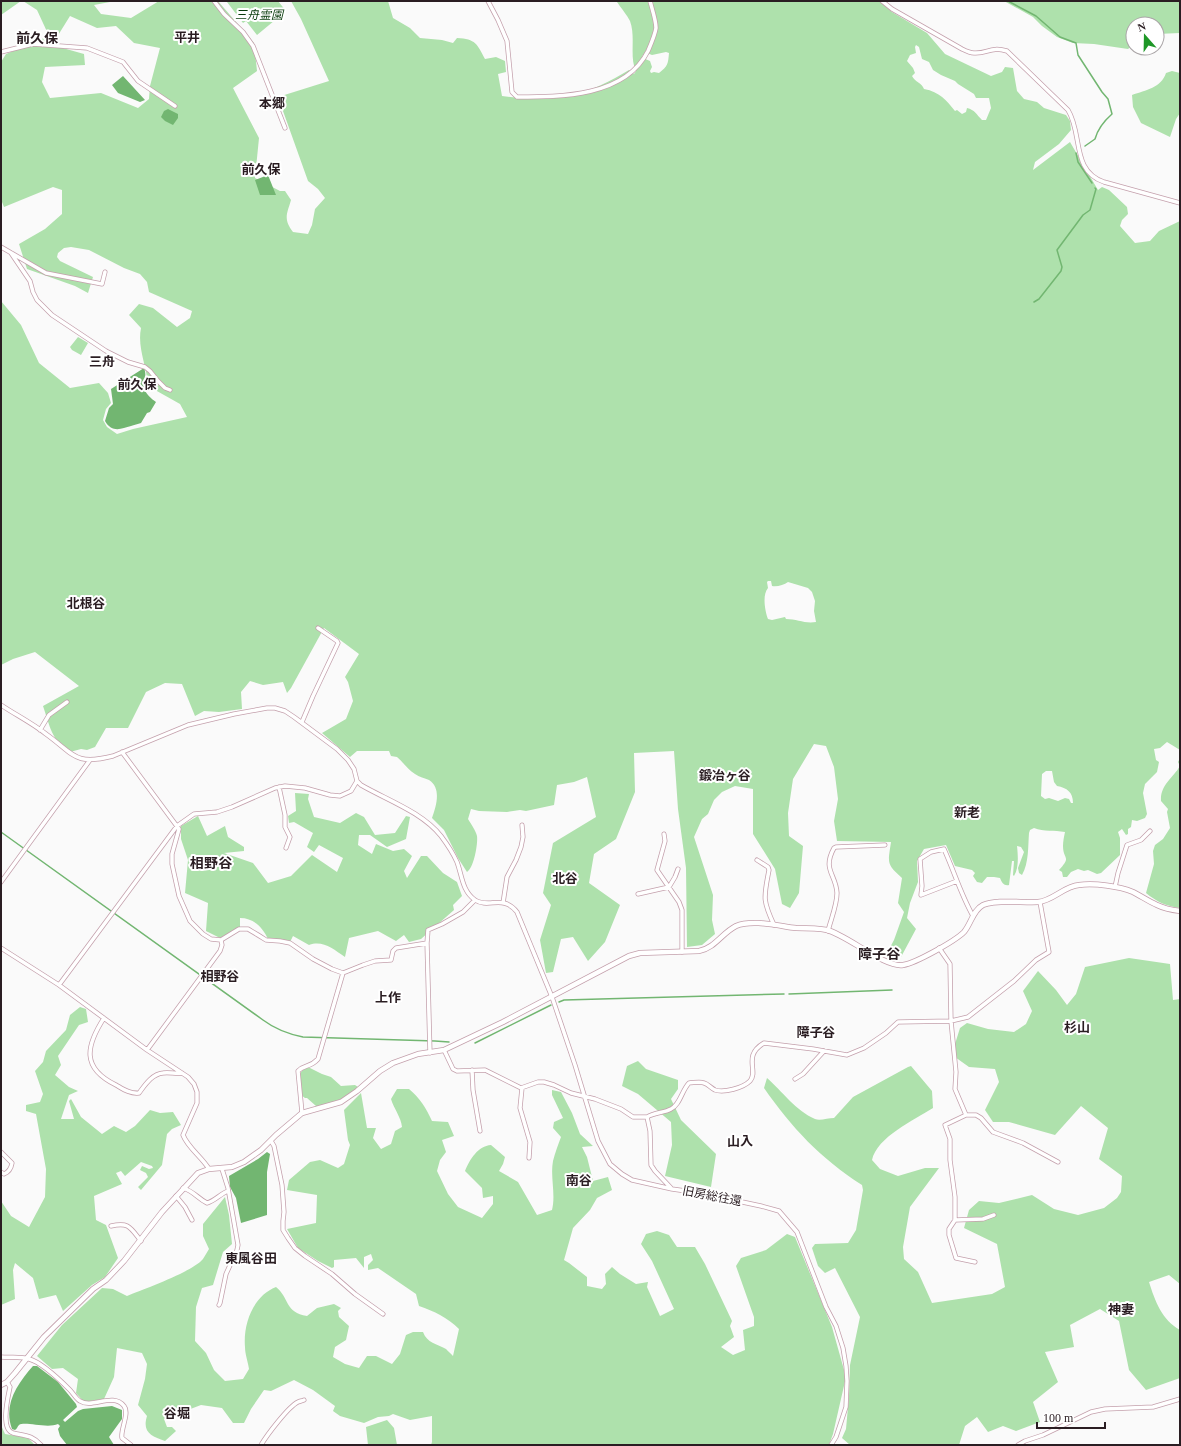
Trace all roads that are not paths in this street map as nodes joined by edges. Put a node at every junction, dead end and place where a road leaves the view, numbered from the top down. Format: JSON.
{"nodes":[{"id":1,"x":214,"y":1,"type":"edge"},
{"id":2,"x":488,"y":1,"type":"edge"},
{"id":3,"x":650,"y":1,"type":"edge"},
{"id":4,"x":882,"y":1,"type":"edge"},
{"id":5,"x":1,"y":52,"type":"edge"},
{"id":6,"x":175,"y":106,"type":"dead end"},
{"id":7,"x":285,"y":128,"type":"dead end"},
{"id":8,"x":1180,"y":203,"type":"edge"},
{"id":9,"x":1,"y":247,"type":"edge"},
{"id":10,"x":11,"y":253,"type":"junction"},
{"id":11,"x":105,"y":272,"type":"dead end"},
{"id":12,"x":170,"y":390,"type":"dead end"},
{"id":13,"x":318,"y":628,"type":"dead end"},
{"id":14,"x":67,"y":702,"type":"dead end"},
{"id":15,"x":1,"y":705,"type":"edge"},
{"id":16,"x":302,"y":722,"type":"junction"},
{"id":17,"x":40,"y":730,"type":"junction"},
{"id":18,"x":122,"y":752,"type":"junction"},
{"id":19,"x":90,"y":760,"type":"junction"},
{"id":20,"x":357,"y":781,"type":"junction"},
{"id":21,"x":279,"y":787,"type":"junction"},
{"id":22,"x":522,"y":825,"type":"dead end"},
{"id":23,"x":177,"y":826,"type":"junction"},
{"id":24,"x":1150,"y":831,"type":"dead end"},
{"id":25,"x":664,"y":834,"type":"dead end"},
{"id":26,"x":885,"y":845,"type":"dead end"},
{"id":27,"x":286,"y":848,"type":"dead end"},
{"id":28,"x":757,"y":860,"type":"dead end"},
{"id":29,"x":678,"y":869,"type":"dead end"},
{"id":30,"x":957,"y":880,"type":"junction"},
{"id":31,"x":1,"y":882,"type":"edge"},
{"id":32,"x":669,"y":887,"type":"junction"},
{"id":33,"x":1115,"y":887,"type":"junction"},
{"id":34,"x":638,"y":894,"type":"dead end"},
{"id":35,"x":475,"y":900,"type":"junction"},
{"id":36,"x":1040,"y":902,"type":"junction"},
{"id":37,"x":503,"y":903,"type":"junction"},
{"id":38,"x":1180,"y":911,"type":"edge"},
{"id":39,"x":974,"y":916,"type":"junction"},
{"id":40,"x":774,"y":925,"type":"junction"},
{"id":41,"x":828,"y":930,"type":"junction"},
{"id":42,"x":221,"y":940,"type":"junction"},
{"id":43,"x":427,"y":943,"type":"junction"},
{"id":44,"x":939,"y":947,"type":"junction"},
{"id":45,"x":1,"y":948,"type":"edge"},
{"id":46,"x":682,"y":952,"type":"junction"},
{"id":47,"x":343,"y":973,"type":"junction"},
{"id":48,"x":59,"y":985,"type":"junction"},
{"id":49,"x":552,"y":997,"type":"junction"},
{"id":50,"x":104,"y":1018,"type":"junction"},
{"id":51,"x":951,"y":1021,"type":"junction"},
{"id":52,"x":147,"y":1050,"type":"junction"},
{"id":53,"x":444,"y":1050,"type":"junction"},
{"id":54,"x":824,"y":1051,"type":"junction"},
{"id":55,"x":430,"y":1052,"type":"junction"},
{"id":56,"x":472,"y":1070,"type":"junction"},
{"id":57,"x":182,"y":1072,"type":"junction"},
{"id":58,"x":796,"y":1079,"type":"dead end"},
{"id":59,"x":522,"y":1088,"type":"junction"},
{"id":60,"x":585,"y":1096,"type":"junction"},
{"id":61,"x":302,"y":1113,"type":"junction"},
{"id":62,"x":966,"y":1115,"type":"junction"},
{"id":63,"x":647,"y":1117,"type":"junction"},
{"id":64,"x":480,"y":1131,"type":"dead end"},
{"id":65,"x":271,"y":1141,"type":"junction"},
{"id":66,"x":1,"y":1152,"type":"edge"},
{"id":67,"x":528,"y":1158,"type":"dead end"},
{"id":68,"x":1058,"y":1162,"type":"dead end"},
{"id":69,"x":222,"y":1168,"type":"junction"},
{"id":70,"x":209,"y":1169,"type":"junction"},
{"id":71,"x":1,"y":1172,"type":"edge"},
{"id":72,"x":183,"y":1188,"type":"junction"},
{"id":73,"x":672,"y":1189,"type":"junction"},
{"id":74,"x":228,"y":1191,"type":"junction"},
{"id":75,"x":176,"y":1196,"type":"junction"},
{"id":76,"x":994,"y":1215,"type":"dead end"},
{"id":77,"x":192,"y":1220,"type":"dead end"},
{"id":78,"x":955,"y":1220,"type":"junction"},
{"id":79,"x":111,"y":1226,"type":"dead end"},
{"id":80,"x":141,"y":1241,"type":"junction"},
{"id":81,"x":975,"y":1262,"type":"dead end"},
{"id":82,"x":219,"y":1305,"type":"dead end"},
{"id":83,"x":384,"y":1314,"type":"dead end"},
{"id":84,"x":1,"y":1357,"type":"edge"},
{"id":85,"x":28,"y":1358,"type":"junction"},
{"id":86,"x":7,"y":1382,"type":"junction"},
{"id":87,"x":1,"y":1385,"type":"edge"},
{"id":88,"x":1180,"y":1399,"type":"edge"},
{"id":89,"x":304,"y":1400,"type":"dead end"},
{"id":90,"x":42,"y":1445,"type":"edge"},
{"id":91,"x":131,"y":1445,"type":"edge"},
{"id":92,"x":261,"y":1445,"type":"edge"},
{"id":93,"x":831,"y":1445,"type":"edge"},
{"id":94,"x":1018,"y":1445,"type":"edge"}],
"edges":[{"from":1,"to":7,"type":"street"},
{"from":2,"to":3,"type":"street"},
{"from":4,"to":8,"type":"street"},
{"from":5,"to":6,"type":"street"},
{"from":9,"to":10,"type":"street"},
{"from":10,"to":11,"type":"street"},
{"from":10,"to":12,"type":"street"},
{"from":13,"to":16,"type":"street"},
{"from":14,"to":17,"type":"street"},
{"from":15,"to":17,"type":"street"},
{"from":16,"to":18,"type":"street"},
{"from":16,"to":20,"type":"street"},
{"from":17,"to":19,"type":"street"},
{"from":18,"to":19,"type":"street"},
{"from":18,"to":23,"type":"street"},
{"from":19,"to":31,"type":"street"},
{"from":20,"to":21,"type":"street"},
{"from":20,"to":35,"type":"street"},
{"from":21,"to":23,"type":"street"},
{"from":21,"to":27,"type":"street"},
{"from":22,"to":37,"type":"street"},
{"from":23,"to":42,"type":"street"},
{"from":23,"to":48,"type":"street"},
{"from":24,"to":33,"type":"street"},
{"from":25,"to":32,"type":"street"},
{"from":26,"to":41,"type":"street"},
{"from":28,"to":40,"type":"street"},
{"from":29,"to":32,"type":"street"},
{"from":30,"to":30,"type":"street"},
{"from":30,"to":39,"type":"street"},
{"from":32,"to":34,"type":"street"},
{"from":32,"to":46,"type":"street"},
{"from":33,"to":36,"type":"street"},
{"from":33,"to":38,"type":"street"},
{"from":35,"to":37,"type":"street"},
{"from":35,"to":43,"type":"street"},
{"from":36,"to":39,"type":"street"},
{"from":36,"to":51,"type":"street"},
{"from":37,"to":49,"type":"street"},
{"from":39,"to":44,"type":"street"},
{"from":40,"to":41,"type":"street"},
{"from":40,"to":46,"type":"street"},
{"from":41,"to":44,"type":"street"},
{"from":42,"to":47,"type":"street"},
{"from":42,"to":52,"type":"street"},
{"from":43,"to":47,"type":"street"},
{"from":43,"to":55,"type":"street"},
{"from":44,"to":51,"type":"street"},
{"from":45,"to":48,"type":"street"},
{"from":46,"to":49,"type":"street"},
{"from":47,"to":61,"type":"street"},
{"from":48,"to":50,"type":"street"},
{"from":49,"to":53,"type":"street"},
{"from":49,"to":60,"type":"street"},
{"from":50,"to":52,"type":"street"},
{"from":50,"to":57,"type":"street"},
{"from":51,"to":54,"type":"street"},
{"from":51,"to":62,"type":"street"},
{"from":52,"to":57,"type":"street"},
{"from":53,"to":55,"type":"street"},
{"from":53,"to":56,"type":"street"},
{"from":54,"to":58,"type":"street"},
{"from":54,"to":63,"type":"street"},
{"from":55,"to":61,"type":"street"},
{"from":56,"to":59,"type":"street"},
{"from":56,"to":64,"type":"street"},
{"from":57,"to":70,"type":"street"},
{"from":59,"to":60,"type":"street"},
{"from":59,"to":67,"type":"street"},
{"from":60,"to":63,"type":"street"},
{"from":60,"to":73,"type":"street"},
{"from":61,"to":65,"type":"street"},
{"from":62,"to":68,"type":"street"},
{"from":62,"to":78,"type":"street"},
{"from":63,"to":73,"type":"street","name":"旧房総往還"},
{"from":65,"to":69,"type":"street"},
{"from":65,"to":83,"type":"street"},
{"from":66,"to":71,"type":"street"},
{"from":69,"to":70,"type":"street"},
{"from":69,"to":74,"type":"street"},
{"from":70,"to":72,"type":"street"},
{"from":72,"to":74,"type":"street"},
{"from":72,"to":75,"type":"street"},
{"from":73,"to":93,"type":"street","name":"旧房総往還"},
{"from":74,"to":82,"type":"street"},
{"from":75,"to":77,"type":"street"},
{"from":75,"to":80,"type":"street"},
{"from":76,"to":78,"type":"street"},
{"from":78,"to":81,"type":"street"},
{"from":79,"to":80,"type":"street"},
{"from":80,"to":85,"type":"street"},
{"from":84,"to":85,"type":"street"},
{"from":85,"to":86,"type":"street"},
{"from":85,"to":91,"type":"street"},
{"from":86,"to":87,"type":"street"},
{"from":86,"to":90,"type":"street"},
{"from":88,"to":94,"type":"street"},
{"from":89,"to":92,"type":"street"}]}
